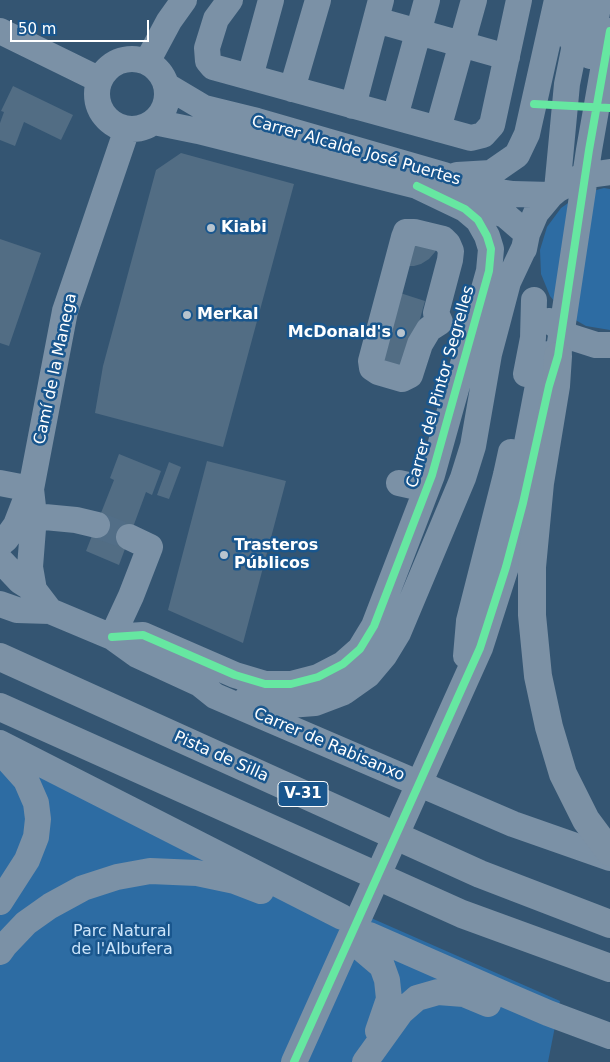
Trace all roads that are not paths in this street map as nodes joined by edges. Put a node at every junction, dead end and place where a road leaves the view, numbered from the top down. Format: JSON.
{"nodes":[{"id":1,"x":184,"y":0,"type":"edge"},
{"id":2,"x":230,"y":0,"type":"edge"},
{"id":3,"x":271,"y":0,"type":"edge"},
{"id":4,"x":427,"y":0,"type":"edge"},
{"id":5,"x":474,"y":0,"type":"edge"},
{"id":6,"x":519,"y":0,"type":"edge"},
{"id":7,"x":557,"y":0,"type":"edge"},
{"id":8,"x":577,"y":0,"type":"edge"},
{"id":9,"x":584,"y":0,"type":"edge"},
{"id":10,"x":599,"y":0,"type":"edge"},
{"id":11,"x":311,"y":2,"type":"edge"},
{"id":12,"x":378,"y":10,"type":"edge"},
{"id":13,"x":0,"y":31,"type":"edge"},
{"id":14,"x":418,"y":32,"type":"junction"},
{"id":15,"x":610,"y":32,"type":"edge"},
{"id":16,"x":462,"y":44,"type":"junction"},
{"id":17,"x":507,"y":57,"type":"junction"},
{"id":18,"x":147,"y":62,"type":"junction"},
{"id":19,"x":250,"y":77,"type":"junction"},
{"id":20,"x":100,"y":80,"type":"junction"},
{"id":21,"x":568,"y":84,"type":"junction"},
{"id":22,"x":167,"y":86,"type":"junction"},
{"id":23,"x":292,"y":89,"type":"junction"},
{"id":24,"x":357,"y":107,"type":"junction"},
{"id":25,"x":395,"y":117,"type":"junction"},
{"id":26,"x":154,"y":122,"type":"junction"},
{"id":27,"x":127,"y":129,"type":"junction"},
{"id":28,"x":438,"y":129,"type":"junction"},
{"id":29,"x":348,"y":148,"type":"junction"},
{"id":30,"x":582,"y":148,"type":"junction"},
{"id":31,"x":610,"y":172,"type":"edge"},
{"id":32,"x":444,"y":175,"type":"junction"},
{"id":33,"x":417,"y":186,"type":"junction"},
{"id":34,"x":554,"y":192,"type":"junction"},
{"id":35,"x":525,"y":241,"type":"junction"},
{"id":36,"x":534,"y":300,"type":"junction"},
{"id":37,"x":440,"y":322,"type":"joint"},
{"id":38,"x":610,"y":345,"type":"edge"},
{"id":39,"x":489,"y":354,"type":"junction"},
{"id":40,"x":551,"y":355,"type":"junction"},
{"id":41,"x":429,"y":482,"type":"junction"},
{"id":42,"x":0,"y":483,"type":"edge"},
{"id":43,"x":399,"y":483,"type":"dead end"},
{"id":44,"x":31,"y":489,"type":"junction"},
{"id":45,"x":34,"y":516,"type":"junction"},
{"id":46,"x":97,"y":525,"type":"tunnel mouth"},
{"id":47,"x":129,"y":537,"type":"tunnel mouth"},
{"id":48,"x":0,"y":544,"type":"edge"},
{"id":49,"x":0,"y":560,"type":"edge"},
{"id":50,"x":34,"y":590,"type":"junction"},
{"id":51,"x":0,"y":604,"type":"edge"},
{"id":52,"x":50,"y":611,"type":"junction"},
{"id":53,"x":374,"y":626,"type":"joint"},
{"id":54,"x":112,"y":637,"type":"junction"},
{"id":55,"x":466,"y":656,"type":"junction"},
{"id":56,"x":0,"y":657,"type":"edge"},
{"id":57,"x":200,"y":684,"type":"junction"},
{"id":58,"x":0,"y":707,"type":"edge"},
{"id":59,"x":451,"y":713,"type":"junction"},
{"id":60,"x":0,"y":743,"type":"edge"},
{"id":61,"x":0,"y":754,"type":"edge"},
{"id":62,"x":610,"y":852,"type":"edge"},
{"id":63,"x":610,"y":858,"type":"edge"},
{"id":64,"x":0,"y":902,"type":"edge"},
{"id":65,"x":610,"y":924,"type":"edge"},
{"id":66,"x":0,"y":952,"type":"edge"},
{"id":67,"x":610,"y":968,"type":"edge"},
{"id":68,"x":548,"y":1013,"type":"junction"},
{"id":69,"x":610,"y":1036,"type":"edge"},
{"id":70,"x":368,"y":1058,"type":"edge"},
{"id":71,"x":294,"y":1062,"type":"edge"}],
"edges":[{"from":1,"to":18,"type":"street"},
{"from":2,"to":19,"type":"street"},
{"from":3,"to":19,"type":"street"},
{"from":4,"to":14,"type":"street"},
{"from":5,"to":16,"type":"street"},
{"from":6,"to":17,"type":"street"},
{"from":7,"to":32,"type":"street"},
{"from":8,"to":21,"type":"street"},
{"from":9,"to":21,"type":"street"},
{"from":10,"to":30,"type":"street"},
{"from":11,"to":23,"type":"street"},
{"from":12,"to":14,"type":"street"},
{"from":12,"to":24,"type":"street"},
{"from":13,"to":20,"type":"street"},
{"from":14,"to":16,"type":"street"},
{"from":14,"to":25,"type":"street"},
{"from":15,"to":30,"type":"street"},
{"from":16,"to":17,"type":"street"},
{"from":16,"to":28,"type":"street"},
{"from":17,"to":28,"type":"street"},
{"from":18,"to":20,"type":"street"},
{"from":18,"to":22,"type":"street"},
{"from":19,"to":23,"type":"street"},
{"from":20,"to":27,"type":"street"},
{"from":21,"to":34,"type":"street"},
{"from":22,"to":26,"type":"street"},
{"from":22,"to":29,"type":"street","name":"Carrer Alcalde José Puertes"},
{"from":23,"to":24,"type":"street"},
{"from":24,"to":25,"type":"street"},
{"from":24,"to":29,"type":"street"},
{"from":25,"to":28,"type":"street"},
{"from":26,"to":27,"type":"street"},
{"from":26,"to":33,"type":"street","name":"Carrer Alcalde José Puertes"},
{"from":27,"to":44,"type":"street","name":"Camí de la Manega"},
{"from":29,"to":32,"type":"street","name":"Carrer Alcalde José Puertes"},
{"from":30,"to":40,"type":"street"},
{"from":31,"to":34,"type":"street"},
{"from":32,"to":34,"type":"street","name":"Carrer Alcalde José Puertes"},
{"from":33,"to":35,"type":"street","name":"Carrer Alcalde José Puertes"},
{"from":33,"to":41,"type":"street","name":"Carrer del Pintor Segrelles"},
{"from":34,"to":35,"type":"street"},
{"from":35,"to":36,"type":"street"},
{"from":35,"to":39,"type":"street"},
{"from":36,"to":38,"type":"street"},
{"from":36,"to":55,"type":"street"},
{"from":37,"to":37,"type":"street"},
{"from":39,"to":41,"type":"street"},
{"from":39,"to":57,"type":"street"},
{"from":40,"to":55,"type":"street"},
{"from":40,"to":59,"type":"street"},
{"from":40,"to":62,"type":"highway"},
{"from":41,"to":43,"type":"street"},
{"from":41,"to":53,"type":"street","name":"Carrer del Pintor Segrelles"},
{"from":42,"to":44,"type":"street"},
{"from":44,"to":45,"type":"street","name":"Camí de la Manega"},
{"from":44,"to":48,"type":"street"},
{"from":45,"to":46,"type":"street"},
{"from":45,"to":50,"type":"street","name":"Camí de la Manega"},
{"from":47,"to":54,"type":"street"},
{"from":49,"to":50,"type":"street"},
{"from":50,"to":52,"type":"street","name":"Camí de la Manega"},
{"from":51,"to":52,"type":"street"},
{"from":52,"to":54,"type":"street","name":"Carrer de Rabisanxo"},
{"from":53,"to":54,"type":"street","name":"Carrer de Rabisanxo"},
{"from":54,"to":57,"type":"street","name":"Carrer de Rabisanxo"},
{"from":55,"to":59,"type":"street"},
{"from":56,"to":65,"type":"highway","name":"Pista de Silla","number":"V-31"},
{"from":57,"to":63,"type":"street","name":"Carrer de Rabisanxo"},
{"from":58,"to":67,"type":"highway","number":"V-31"},
{"from":59,"to":71,"type":"street"},
{"from":60,"to":66,"type":"street"},
{"from":61,"to":64,"type":"street"},
{"from":68,"to":69,"type":"street"},
{"from":68,"to":70,"type":"street"},
{"from":68,"to":70,"type":"street"}]}
